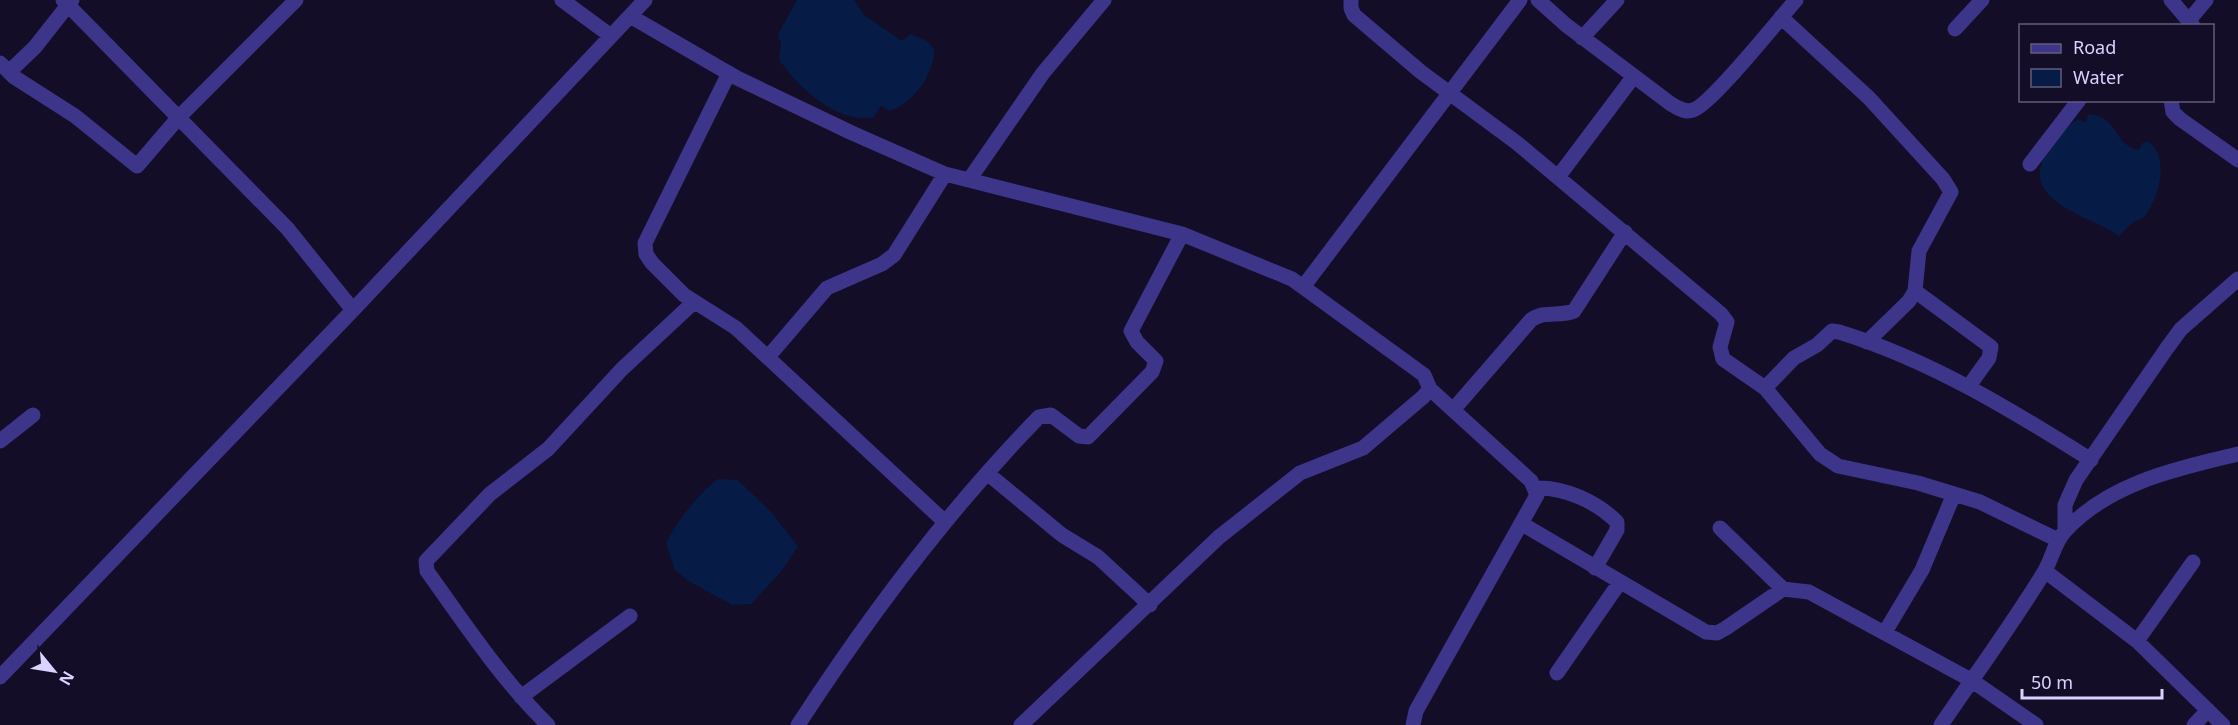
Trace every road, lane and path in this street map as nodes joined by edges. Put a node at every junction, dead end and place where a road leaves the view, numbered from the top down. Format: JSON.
{"nodes":[{"id":1,"x":296,"y":0,"type":"edge"},
{"id":2,"x":562,"y":0,"type":"edge"},
{"id":3,"x":645,"y":0,"type":"edge"},
{"id":4,"x":1104,"y":0,"type":"edge"},
{"id":5,"x":1351,"y":0,"type":"edge"},
{"id":6,"x":1520,"y":0,"type":"edge"},
{"id":7,"x":1538,"y":0,"type":"edge"},
{"id":8,"x":1617,"y":0,"type":"edge"},
{"id":9,"x":1796,"y":0,"type":"edge"},
{"id":10,"x":1982,"y":0,"type":"edge"},
{"id":11,"x":2171,"y":0,"type":"edge"},
{"id":12,"x":2206,"y":0,"type":"edge"},
{"id":13,"x":67,"y":2,"type":"edge"},
{"id":14,"x":630,"y":16,"type":"junction"},
{"id":15,"x":1781,"y":17,"type":"junction"},
{"id":16,"x":2191,"y":22,"type":"edge"},
{"id":17,"x":1955,"y":29,"type":"dead end"},
{"id":18,"x":611,"y":36,"type":"junction"},
{"id":19,"x":1582,"y":38,"type":"junction"},
{"id":20,"x":4,"y":68,"type":"edge"},
{"id":21,"x":729,"y":73,"type":"junction"},
{"id":22,"x":1634,"y":76,"type":"junction"},
{"id":23,"x":1448,"y":92,"type":"junction"},
{"id":24,"x":2077,"y":102,"type":"edge"},
{"id":25,"x":2168,"y":102,"type":"edge"},
{"id":26,"x":179,"y":117,"type":"junction"},
{"id":27,"x":2238,"y":160,"type":"edge"},
{"id":28,"x":2030,"y":164,"type":"dead end"},
{"id":29,"x":945,"y":174,"type":"junction"},
{"id":30,"x":1558,"y":177,"type":"junction"},
{"id":31,"x":969,"y":180,"type":"junction"},
{"id":32,"x":1625,"y":232,"type":"junction"},
{"id":33,"x":1182,"y":234,"type":"junction"},
{"id":34,"x":2238,"y":279,"type":"edge"},
{"id":35,"x":1303,"y":286,"type":"junction"},
{"id":36,"x":1915,"y":291,"type":"junction"},
{"id":37,"x":694,"y":302,"type":"junction"},
{"id":38,"x":353,"y":310,"type":"junction"},
{"id":39,"x":1867,"y":342,"type":"junction"},
{"id":40,"x":768,"y":357,"type":"junction"},
{"id":41,"x":1969,"y":387,"type":"junction"},
{"id":42,"x":1765,"y":388,"type":"junction"},
{"id":43,"x":1430,"y":389,"type":"junction"},
{"id":44,"x":1453,"y":410,"type":"junction"},
{"id":45,"x":33,"y":415,"type":"dead end"},
{"id":46,"x":0,"y":441,"type":"edge"},
{"id":47,"x":2238,"y":454,"type":"edge"},
{"id":48,"x":2091,"y":460,"type":"junction"},
{"id":49,"x":987,"y":473,"type":"junction"},
{"id":50,"x":1536,"y":488,"type":"junction"},
{"id":51,"x":1954,"y":494,"type":"junction"},
{"id":52,"x":945,"y":522,"type":"junction"},
{"id":53,"x":1522,"y":525,"type":"junction"},
{"id":54,"x":1720,"y":528,"type":"dead end"},
{"id":55,"x":2062,"y":535,"type":"junction"},
{"id":56,"x":2193,"y":562,"type":"dead end"},
{"id":57,"x":1595,"y":567,"type":"junction"},
{"id":58,"x":2045,"y":571,"type":"junction"},
{"id":59,"x":1620,"y":582,"type":"junction"},
{"id":60,"x":1783,"y":589,"type":"junction"},
{"id":61,"x":1150,"y":605,"type":"junction"},
{"id":62,"x":630,"y":616,"type":"dead end"},
{"id":63,"x":1885,"y":632,"type":"junction"},
{"id":64,"x":2137,"y":641,"type":"junction"},
{"id":65,"x":1557,"y":673,"type":"dead end"},
{"id":66,"x":0,"y":677,"type":"edge"},
{"id":67,"x":1971,"y":680,"type":"junction"},
{"id":68,"x":521,"y":697,"type":"junction"},
{"id":69,"x":2208,"y":710,"type":"junction"},
{"id":70,"x":549,"y":725,"type":"edge"},
{"id":71,"x":798,"y":725,"type":"edge"},
{"id":72,"x":1021,"y":725,"type":"edge"},
{"id":73,"x":1413,"y":725,"type":"edge"},
{"id":74,"x":1941,"y":725,"type":"edge"},
{"id":75,"x":2036,"y":725,"type":"edge"},
{"id":76,"x":2194,"y":725,"type":"edge"},
{"id":77,"x":2223,"y":725,"type":"edge"}],
"edges":[{"from":1,"to":26,"type":"street"},
{"from":2,"to":18,"type":"street"},
{"from":3,"to":14,"type":"street"},
{"from":4,"to":31,"type":"street"},
{"from":5,"to":23,"type":"street"},
{"from":6,"to":23,"type":"street"},
{"from":7,"to":19,"type":"street"},
{"from":8,"to":19,"type":"street"},
{"from":9,"to":15,"type":"street"},
{"from":10,"to":17,"type":"street"},
{"from":11,"to":16,"type":"street"},
{"from":12,"to":16,"type":"street"},
{"from":13,"to":20,"type":"street"},
{"from":13,"to":26,"type":"street"},
{"from":14,"to":18,"type":"street"},
{"from":14,"to":21,"type":"street"},
{"from":15,"to":22,"type":"street"},
{"from":15,"to":36,"type":"street"},
{"from":18,"to":38,"type":"street"},
{"from":19,"to":22,"type":"street"},
{"from":20,"to":26,"type":"street"},
{"from":21,"to":29,"type":"street"},
{"from":21,"to":37,"type":"street"},
{"from":22,"to":30,"type":"street"},
{"from":23,"to":30,"type":"street"},
{"from":23,"to":35,"type":"street"},
{"from":24,"to":28,"type":"street"},
{"from":25,"to":27,"type":"street"},
{"from":26,"to":38,"type":"street"},
{"from":29,"to":31,"type":"street"},
{"from":29,"to":40,"type":"street"},
{"from":30,"to":32,"type":"street"},
{"from":31,"to":33,"type":"street"},
{"from":32,"to":42,"type":"street"},
{"from":32,"to":44,"type":"street"},
{"from":33,"to":35,"type":"street"},
{"from":33,"to":49,"type":"street"},
{"from":34,"to":48,"type":"street"},
{"from":35,"to":43,"type":"street"},
{"from":36,"to":39,"type":"street"},
{"from":36,"to":41,"type":"street"},
{"from":37,"to":40,"type":"street"},
{"from":37,"to":68,"type":"street"},
{"from":38,"to":66,"type":"street"},
{"from":39,"to":41,"type":"street"},
{"from":39,"to":42,"type":"street"},
{"from":40,"to":52,"type":"street"},
{"from":41,"to":48,"type":"street"},
{"from":42,"to":51,"type":"street"},
{"from":43,"to":44,"type":"street"},
{"from":43,"to":61,"type":"street"},
{"from":44,"to":50,"type":"street"},
{"from":45,"to":46,"type":"street"},
{"from":47,"to":55,"type":"street"},
{"from":48,"to":55,"type":"street"},
{"from":49,"to":52,"type":"street"},
{"from":49,"to":61,"type":"street"},
{"from":50,"to":53,"type":"street"},
{"from":50,"to":57,"type":"street"},
{"from":51,"to":55,"type":"street"},
{"from":51,"to":63,"type":"street"},
{"from":52,"to":71,"type":"street"},
{"from":53,"to":57,"type":"street"},
{"from":53,"to":73,"type":"street"},
{"from":54,"to":60,"type":"street"},
{"from":55,"to":58,"type":"street"},
{"from":56,"to":64,"type":"street"},
{"from":57,"to":59,"type":"street"},
{"from":58,"to":64,"type":"street"},
{"from":58,"to":67,"type":"street"},
{"from":59,"to":60,"type":"street"},
{"from":59,"to":65,"type":"street"},
{"from":60,"to":63,"type":"street"},
{"from":61,"to":72,"type":"street"},
{"from":62,"to":68,"type":"street"},
{"from":63,"to":67,"type":"street"},
{"from":64,"to":69,"type":"street"},
{"from":67,"to":74,"type":"street"},
{"from":67,"to":75,"type":"street"},
{"from":68,"to":70,"type":"street"},
{"from":69,"to":76,"type":"street"},
{"from":69,"to":77,"type":"street"}]}
